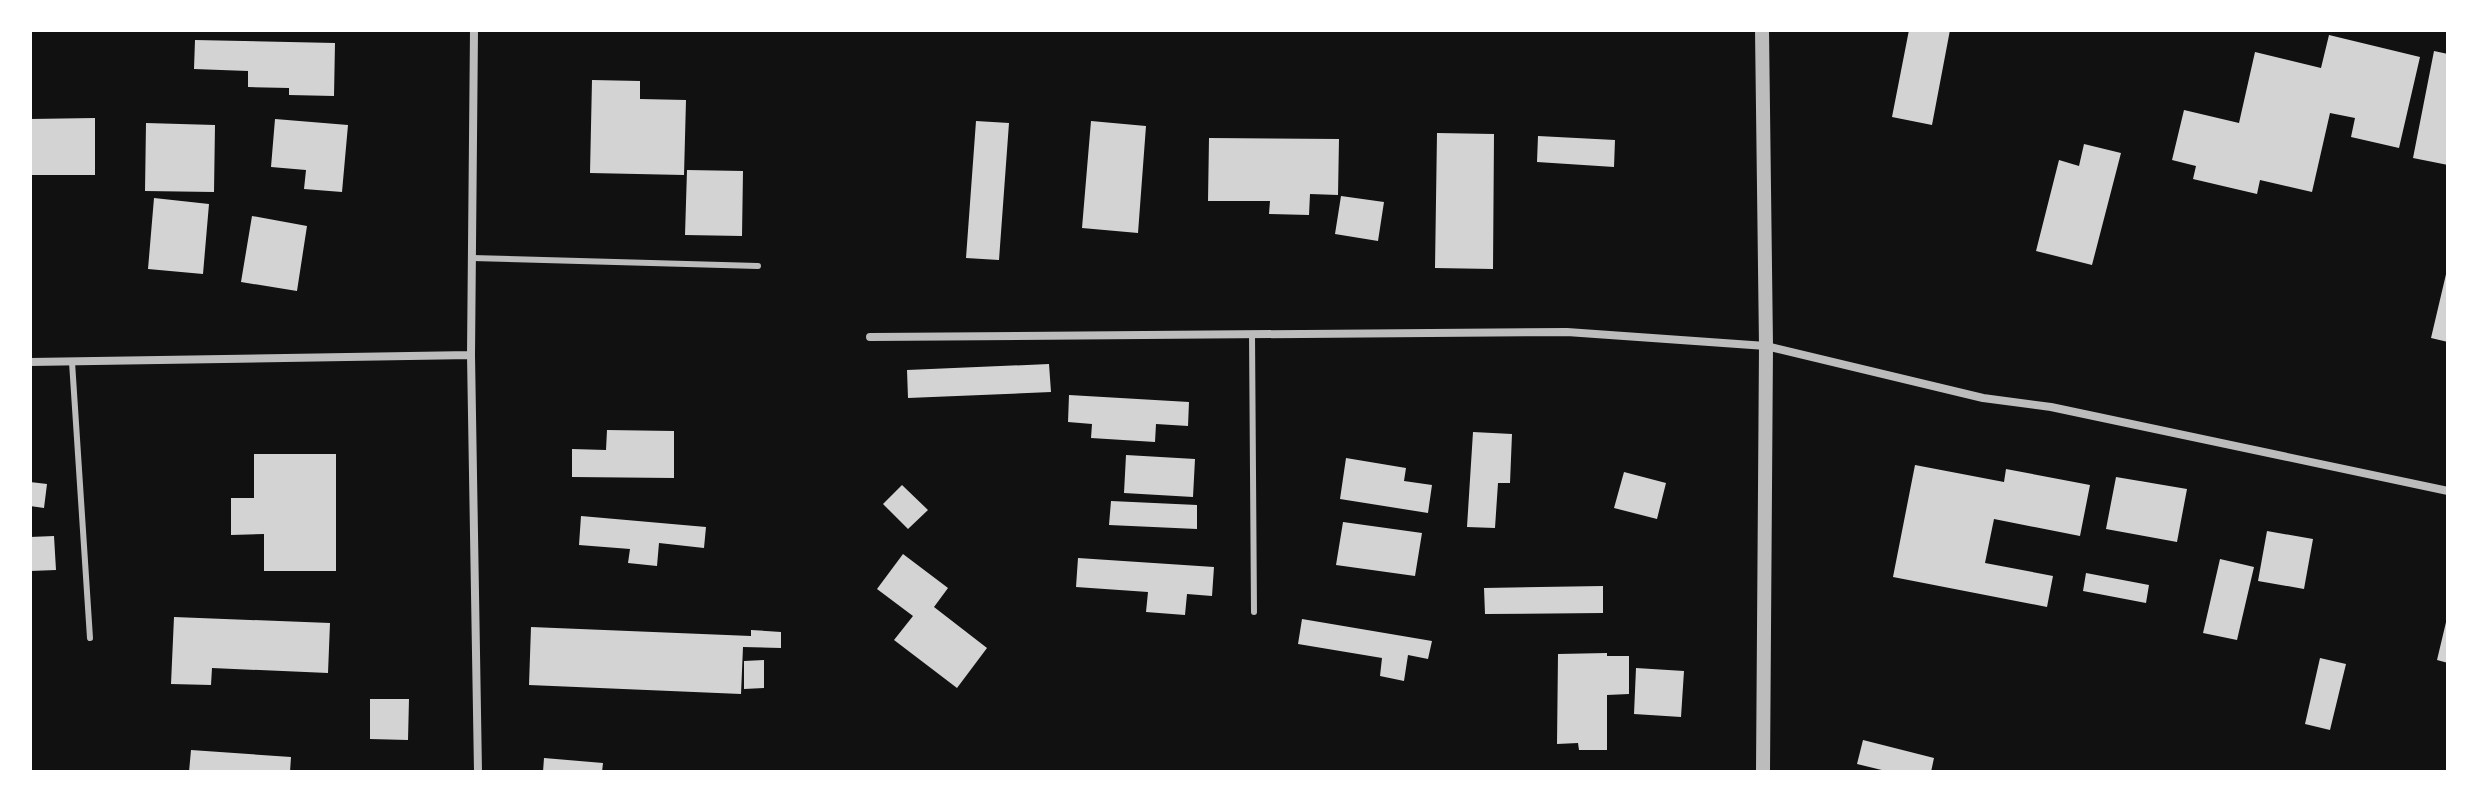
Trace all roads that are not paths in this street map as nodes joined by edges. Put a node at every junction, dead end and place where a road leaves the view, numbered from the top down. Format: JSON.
{"nodes":[{"id":1,"x":474,"y":30,"type":"edge"},
{"id":2,"x":1762,"y":30,"type":"edge"},
{"id":3,"x":472,"y":258,"type":"junction"},
{"id":4,"x":758,"y":266,"type":"dead end"},
{"id":5,"x":1252,"y":334,"type":"junction"},
{"id":6,"x":870,"y":337,"type":"dead end"},
{"id":7,"x":1766,"y":346,"type":"junction"},
{"id":8,"x":471,"y":355,"type":"junction"},
{"id":9,"x":30,"y":362,"type":"edge"},
{"id":10,"x":72,"y":362,"type":"junction"},
{"id":11,"x":2448,"y":491,"type":"edge"},
{"id":12,"x":1254,"y":612,"type":"dead end"},
{"id":13,"x":90,"y":638,"type":"dead end"},
{"id":14,"x":478,"y":772,"type":"edge"},
{"id":15,"x":1763,"y":772,"type":"edge"}],
"edges":[{"from":1,"to":3,"type":"street"},
{"from":2,"to":7,"type":"street"},
{"from":3,"to":4,"type":"lane"},
{"from":3,"to":8,"type":"street"},
{"from":5,"to":6,"type":"street"},
{"from":5,"to":7,"type":"street"},
{"from":5,"to":12,"type":"lane"},
{"from":7,"to":11,"type":"street"},
{"from":7,"to":15,"type":"street"},
{"from":8,"to":10,"type":"street"},
{"from":8,"to":14,"type":"street"},
{"from":9,"to":10,"type":"street"},
{"from":10,"to":13,"type":"lane"}]}
